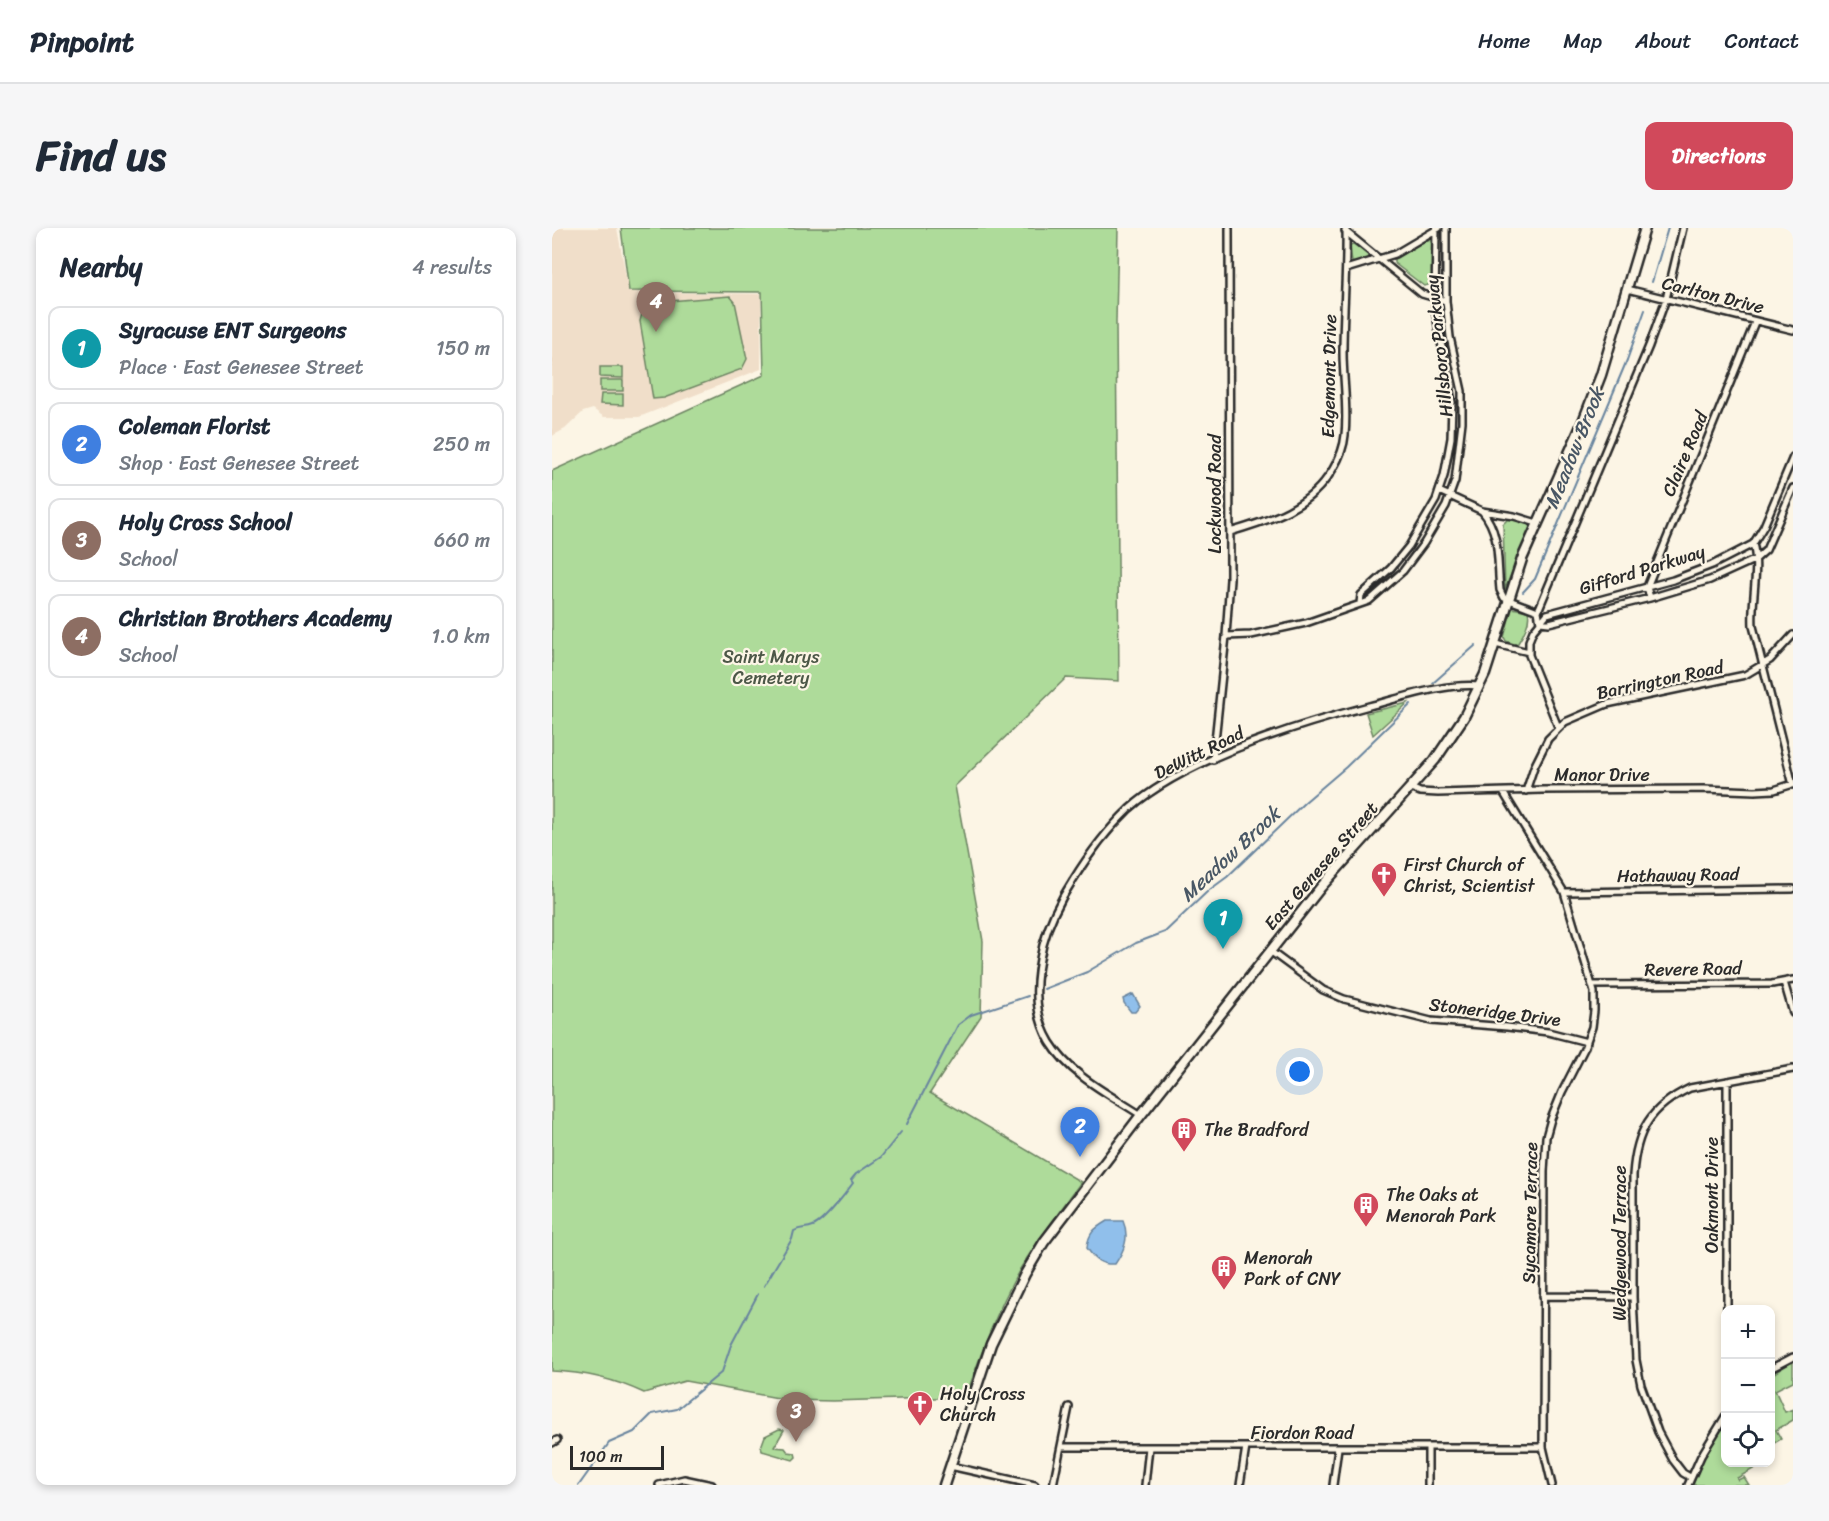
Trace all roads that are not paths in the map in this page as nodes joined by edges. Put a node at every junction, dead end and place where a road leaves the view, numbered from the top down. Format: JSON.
{"nodes":[{"id":1,"x":1229,"y":228,"type":"edge"},
{"id":2,"x":1446,"y":228,"type":"edge"},
{"id":3,"x":1645,"y":228,"type":"edge"},
{"id":4,"x":1683,"y":228,"type":"edge"},
{"id":5,"x":1345,"y":229,"type":"edge"},
{"id":6,"x":1437,"y":229,"type":"edge"},
{"id":7,"x":1379,"y":260,"type":"junction"},
{"id":8,"x":1346,"y":269,"type":"junction"},
{"id":9,"x":1627,"y":289,"type":"junction"},
{"id":10,"x":1435,"y":299,"type":"junction"},
{"id":11,"x":1666,"y":299,"type":"junction"},
{"id":12,"x":1446,"y":301,"type":"junction"},
{"id":13,"x":1755,"y":322,"type":"junction"},
{"id":14,"x":1793,"y":330,"type":"edge"},
{"id":15,"x":1793,"y":457,"type":"edge"},
{"id":16,"x":1793,"y":488,"type":"edge"},
{"id":17,"x":1440,"y":490,"type":"junction"},
{"id":18,"x":1450,"y":495,"type":"junction"},
{"id":19,"x":1482,"y":511,"type":"junction"},
{"id":20,"x":1537,"y":523,"type":"junction"},
{"id":21,"x":1230,"y":532,"type":"junction"},
{"id":22,"x":1752,"y":544,"type":"junction"},
{"id":23,"x":1756,"y":559,"type":"junction"},
{"id":24,"x":1647,"y":587,"type":"junction"},
{"id":25,"x":1650,"y":598,"type":"junction"},
{"id":26,"x":1508,"y":601,"type":"junction"},
{"id":27,"x":1360,"y":603,"type":"junction"},
{"id":28,"x":1538,"y":611,"type":"junction"},
{"id":29,"x":1540,"y":622,"type":"junction"},
{"id":30,"x":1793,"y":635,"type":"edge"},
{"id":31,"x":1227,"y":636,"type":"junction"},
{"id":32,"x":1495,"y":644,"type":"junction"},
{"id":33,"x":1529,"y":652,"type":"junction"},
{"id":34,"x":1762,"y":666,"type":"junction"},
{"id":35,"x":1480,"y":686,"type":"junction"},
{"id":36,"x":1558,"y":728,"type":"junction"},
{"id":37,"x":1212,"y":760,"type":"junction"},
{"id":38,"x":1793,"y":785,"type":"edge"},
{"id":39,"x":1411,"y":788,"type":"junction"},
{"id":40,"x":1526,"y":791,"type":"junction"},
{"id":41,"x":1503,"y":792,"type":"junction"},
{"id":42,"x":1793,"y":889,"type":"edge"},
{"id":43,"x":1564,"y":892,"type":"junction"},
{"id":44,"x":1270,"y":951,"type":"junction"},
{"id":45,"x":1793,"y":980,"type":"edge"},
{"id":46,"x":1784,"y":982,"type":"junction"},
{"id":47,"x":1592,"y":985,"type":"junction"},
{"id":48,"x":1793,"y":1013,"type":"edge"},
{"id":49,"x":1587,"y":1042,"type":"junction"},
{"id":50,"x":1793,"y":1069,"type":"edge"},
{"id":51,"x":1727,"y":1081,"type":"junction"},
{"id":52,"x":1141,"y":1115,"type":"junction"},
{"id":53,"x":1544,"y":1296,"type":"junction"},
{"id":54,"x":1634,"y":1297,"type":"junction"},
{"id":55,"x":1727,"y":1305,"type":"edge"},
{"id":56,"x":1793,"y":1357,"type":"edge"},
{"id":57,"x":1775,"y":1367,"type":"edge"},
{"id":58,"x":1069,"y":1407,"type":"dead end"},
{"id":59,"x":1721,"y":1422,"type":"edge"},
{"id":60,"x":1061,"y":1447,"type":"junction"},
{"id":61,"x":1149,"y":1447,"type":"junction"},
{"id":62,"x":1543,"y":1447,"type":"junction"},
{"id":63,"x":1246,"y":1448,"type":"junction"},
{"id":64,"x":1338,"y":1448,"type":"junction"},
{"id":65,"x":1428,"y":1448,"type":"junction"},
{"id":66,"x":950,"y":1466,"type":"junction"},
{"id":67,"x":1690,"y":1477,"type":"junction"},
{"id":68,"x":659,"y":1485,"type":"edge"},
{"id":69,"x":712,"y":1485,"type":"edge"},
{"id":70,"x":944,"y":1485,"type":"edge"},
{"id":71,"x":1035,"y":1485,"type":"edge"},
{"id":72,"x":1053,"y":1485,"type":"edge"},
{"id":73,"x":1145,"y":1485,"type":"edge"},
{"id":74,"x":1240,"y":1485,"type":"edge"},
{"id":75,"x":1333,"y":1485,"type":"edge"},
{"id":76,"x":1428,"y":1485,"type":"edge"},
{"id":77,"x":1552,"y":1485,"type":"edge"},
{"id":78,"x":1688,"y":1485,"type":"edge"}],
"edges":[{"from":1,"to":21,"type":"street","name":"Lockwood Road"},
{"from":2,"to":12,"type":"street","name":"Hillsboro Parkway"},
{"from":3,"to":9,"type":"main road","name":"East Genesee Street"},
{"from":4,"to":11,"type":"street"},
{"from":5,"to":7,"type":"street"},
{"from":5,"to":8,"type":"street","name":"Edgemont Drive"},
{"from":6,"to":7,"type":"street"},
{"from":6,"to":10,"type":"street","name":"Hillsboro Parkway"},
{"from":7,"to":8,"type":"street"},
{"from":7,"to":10,"type":"street"},
{"from":8,"to":21,"type":"street","name":"Edgemont Drive"},
{"from":9,"to":11,"type":"street","name":"Carlton Drive"},
{"from":9,"to":20,"type":"main road","name":"East Genesee Street"},
{"from":10,"to":12,"type":"street"},
{"from":10,"to":17,"type":"street","name":"Hillsboro Parkway"},
{"from":11,"to":13,"type":"street","name":"Carlton Drive"},
{"from":11,"to":28,"type":"street"},
{"from":12,"to":18,"type":"street","name":"Hillsboro Parkway"},
{"from":13,"to":14,"type":"street","name":"Carlton Drive"},
{"from":13,"to":24,"type":"street","name":"Claire Road"},
{"from":15,"to":22,"type":"street"},
{"from":16,"to":23,"type":"street"},
{"from":17,"to":18,"type":"street"},
{"from":17,"to":27,"type":"street","name":"Hillsboro Parkway"},
{"from":18,"to":19,"type":"street"},
{"from":18,"to":27,"type":"street","name":"Hillsboro Parkway"},
{"from":19,"to":20,"type":"street"},
{"from":19,"to":26,"type":"street"},
{"from":20,"to":26,"type":"main road","name":"East Genesee Street"},
{"from":21,"to":31,"type":"street","name":"Lockwood Road"},
{"from":22,"to":23,"type":"street"},
{"from":22,"to":24,"type":"street","name":"Gifford Parkway"},
{"from":23,"to":25,"type":"street","name":"Gifford Parkway"},
{"from":23,"to":34,"type":"street"},
{"from":24,"to":25,"type":"street"},
{"from":24,"to":29,"type":"street","name":"Gifford Parkway"},
{"from":25,"to":29,"type":"street","name":"Gifford Parkway"},
{"from":26,"to":28,"type":"street"},
{"from":26,"to":32,"type":"main road","name":"East Genesee Street"},
{"from":27,"to":31,"type":"street","name":"Hillsboro Parkway"},
{"from":28,"to":29,"type":"street"},
{"from":29,"to":33,"type":"street"},
{"from":30,"to":34,"type":"street","name":"Barrington Road"},
{"from":31,"to":37,"type":"street","name":"Lockwood Road"},
{"from":32,"to":33,"type":"street"},
{"from":32,"to":35,"type":"main road","name":"East Genesee Street"},
{"from":33,"to":36,"type":"street"},
{"from":34,"to":36,"type":"street","name":"Barrington Road"},
{"from":34,"to":38,"type":"street"},
{"from":35,"to":37,"type":"street","name":"DeWitt Road"},
{"from":35,"to":39,"type":"main road","name":"East Genesee Street"},
{"from":36,"to":40,"type":"street","name":"Barrington Road"},
{"from":37,"to":52,"type":"street","name":"DeWitt Road"},
{"from":38,"to":40,"type":"street","name":"Manor Drive"},
{"from":39,"to":41,"type":"street","name":"Manor Drive"},
{"from":39,"to":44,"type":"main road","name":"East Genesee Street"},
{"from":40,"to":41,"type":"street","name":"Manor Drive"},
{"from":41,"to":43,"type":"street","name":"Sycamore Terrace"},
{"from":42,"to":43,"type":"street","name":"Hathaway Road"},
{"from":43,"to":47,"type":"street","name":"Sycamore Terrace"},
{"from":44,"to":49,"type":"street","name":"Stoneridge Drive"},
{"from":44,"to":52,"type":"main road","name":"East Genesee Street"},
{"from":45,"to":46,"type":"street","name":"Revere Road"},
{"from":46,"to":47,"type":"street","name":"Revere Road"},
{"from":46,"to":48,"type":"street"},
{"from":47,"to":49,"type":"street","name":"Sycamore Terrace"},
{"from":49,"to":53,"type":"street","name":"Sycamore Terrace"},
{"from":50,"to":51,"type":"street","name":"Wedgewood Terrace"},
{"from":51,"to":54,"type":"street","name":"Wedgewood Terrace"},
{"from":51,"to":55,"type":"street","name":"Oakmont Drive"},
{"from":52,"to":66,"type":"main road","name":"East Genesee Street"},
{"from":53,"to":54,"type":"street"},
{"from":53,"to":62,"type":"street","name":"Sycamore Terrace"},
{"from":54,"to":67,"type":"street","name":"Wedgewood Terrace"},
{"from":56,"to":57,"type":"street"},
{"from":58,"to":60,"type":"street"},
{"from":59,"to":67,"type":"street"},
{"from":60,"to":61,"type":"street","name":"Fiordon Road"},
{"from":60,"to":72,"type":"street"},
{"from":61,"to":63,"type":"street","name":"Fiordon Road"},
{"from":61,"to":73,"type":"street"},
{"from":62,"to":65,"type":"street","name":"Fiordon Road"},
{"from":62,"to":77,"type":"street","name":"Sycamore Terrace"},
{"from":63,"to":64,"type":"street","name":"Fiordon Road"},
{"from":63,"to":74,"type":"street"},
{"from":64,"to":65,"type":"street","name":"Fiordon Road"},
{"from":64,"to":75,"type":"street"},
{"from":65,"to":76,"type":"street"},
{"from":66,"to":70,"type":"main road","name":"East Genesee Street"},
{"from":66,"to":71,"type":"street"},
{"from":67,"to":78,"type":"street"},
{"from":68,"to":69,"type":"street"}]}
